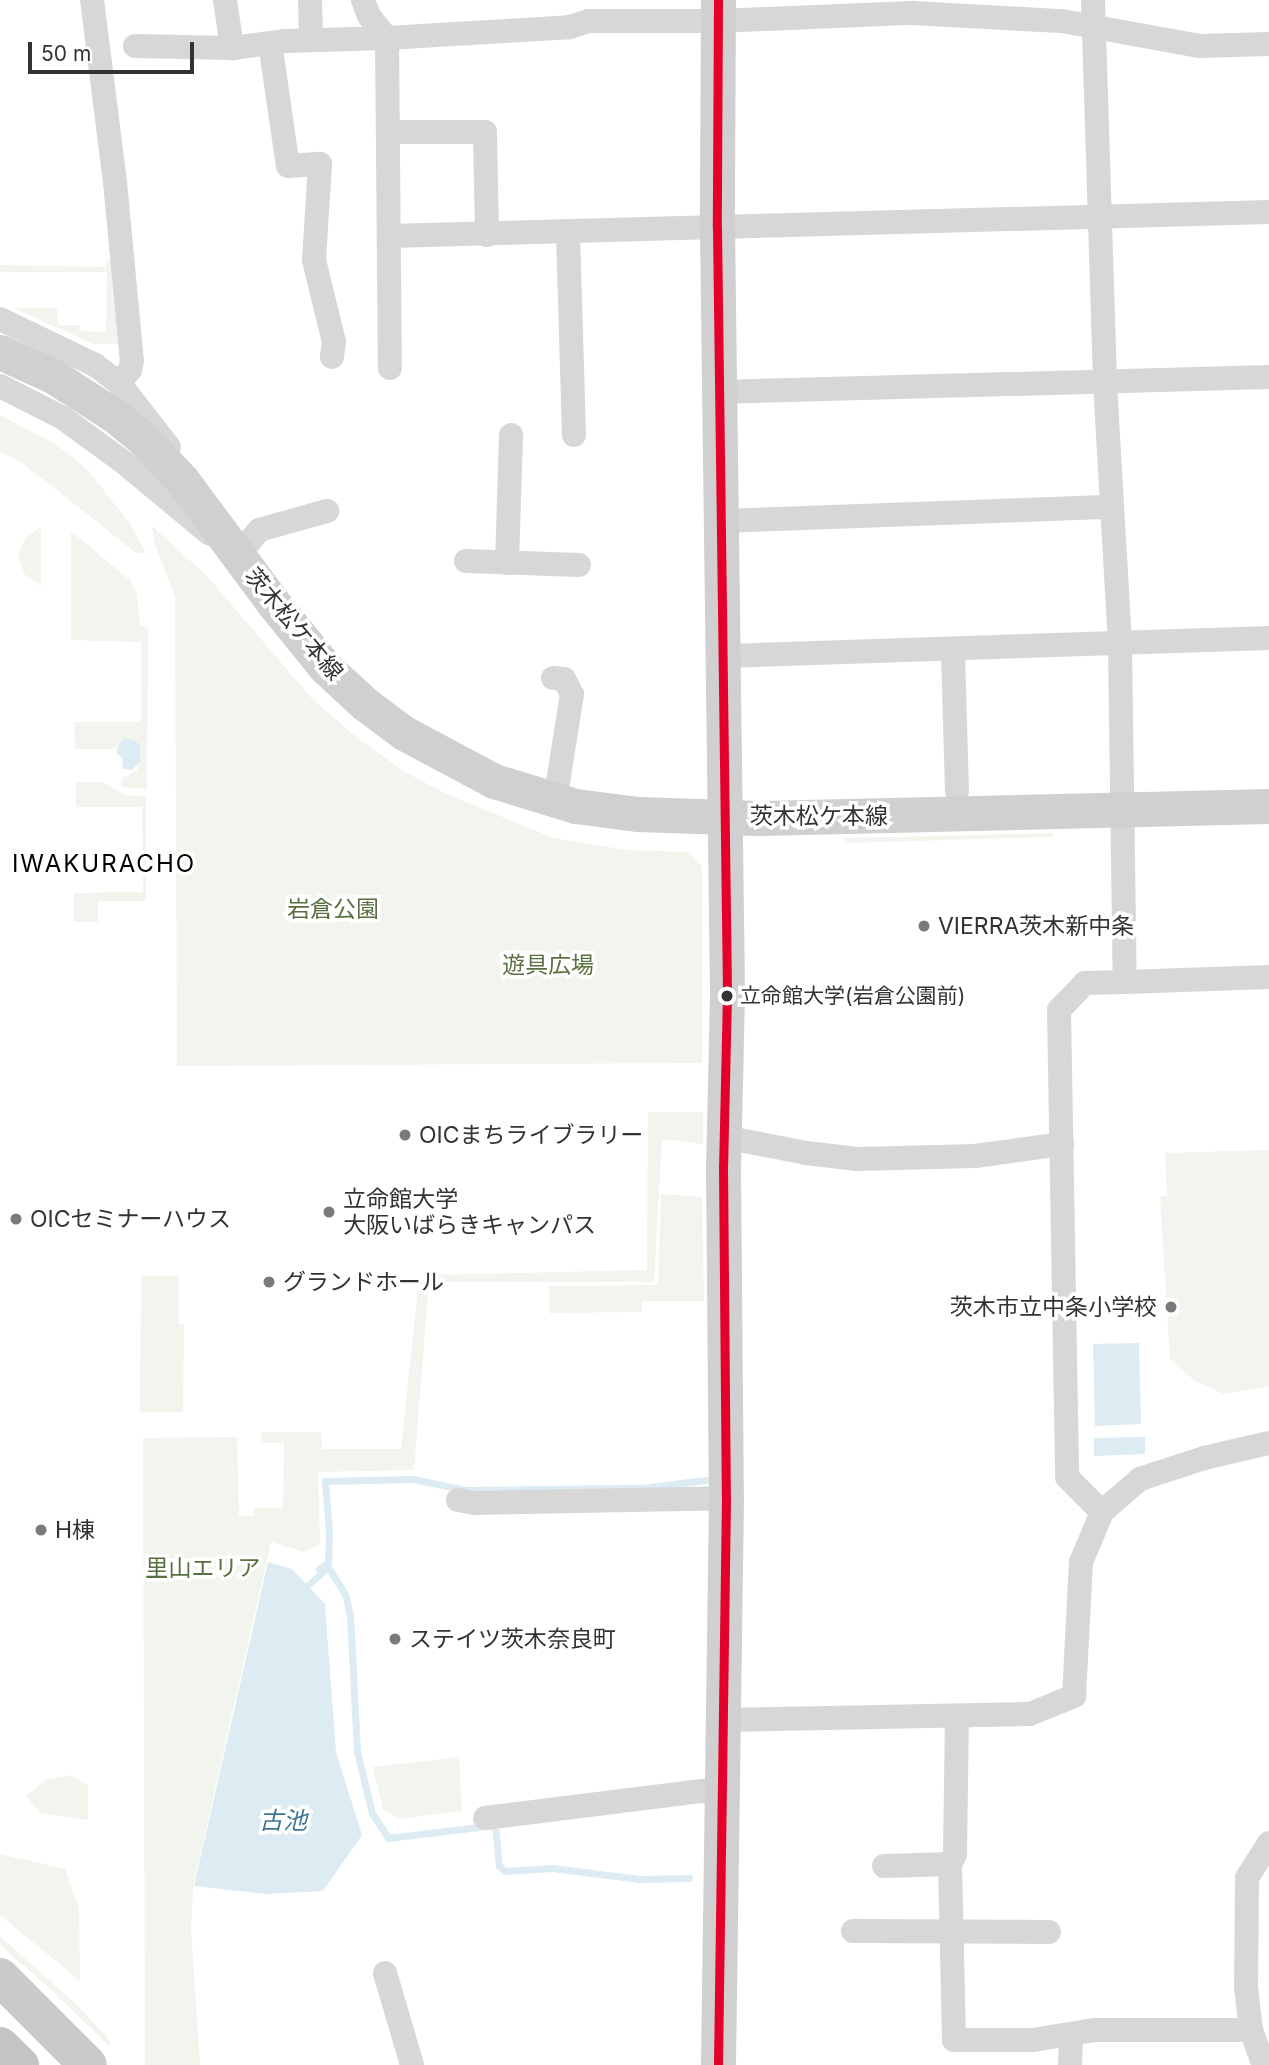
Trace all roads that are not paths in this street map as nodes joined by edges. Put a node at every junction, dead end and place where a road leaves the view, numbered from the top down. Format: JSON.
{"nodes":[{"id":1,"x":92,"y":0,"type":"edge"},
{"id":2,"x":225,"y":0,"type":"edge"},
{"id":3,"x":310,"y":0,"type":"edge"},
{"id":4,"x":363,"y":0,"type":"edge"},
{"id":5,"x":1093,"y":0,"type":"edge"},
{"id":6,"x":718,"y":10,"type":"edge"},
{"id":7,"x":1094,"y":26,"type":"junction"},
{"id":8,"x":387,"y":38,"type":"junction"},
{"id":9,"x":311,"y":40,"type":"junction"},
{"id":10,"x":270,"y":43,"type":"junction"},
{"id":11,"x":1269,"y":44,"type":"edge"},
{"id":12,"x":135,"y":46,"type":"dead end"},
{"id":13,"x":232,"y":48,"type":"junction"},
{"id":14,"x":388,"y":132,"type":"junction"},
{"id":15,"x":1269,"y":212,"type":"edge"},
{"id":16,"x":1099,"y":216,"type":"junction"},
{"id":17,"x":717,"y":228,"type":"junction"},
{"id":18,"x":568,"y":233,"type":"junction"},
{"id":19,"x":487,"y":235,"type":"junction"},
{"id":20,"x":389,"y":236,"type":"junction"},
{"id":21,"x":0,"y":319,"type":"edge"},
{"id":22,"x":0,"y":352,"type":"edge"},
{"id":23,"x":332,"y":357,"type":"dead end"},
{"id":24,"x":390,"y":368,"type":"dead end"},
{"id":25,"x":1269,"y":377,"type":"edge"},
{"id":26,"x":119,"y":383,"type":"junction"},
{"id":27,"x":1105,"y":383,"type":"junction"},
{"id":28,"x":0,"y":386,"type":"edge"},
{"id":29,"x":719,"y":392,"type":"junction"},
{"id":30,"x":511,"y":435,"type":"dead end"},
{"id":31,"x":574,"y":435,"type":"dead end"},
{"id":32,"x":1112,"y":508,"type":"junction"},
{"id":33,"x":327,"y":511,"type":"dead end"},
{"id":34,"x":723,"y":521,"type":"junction"},
{"id":35,"x":238,"y":556,"type":"junction"},
{"id":36,"x":466,"y":561,"type":"dead end"},
{"id":37,"x":507,"y":563,"type":"junction"},
{"id":38,"x":579,"y":565,"type":"dead end"},
{"id":39,"x":1269,"y":638,"type":"edge"},
{"id":40,"x":1120,"y":644,"type":"junction"},
{"id":41,"x":953,"y":651,"type":"junction"},
{"id":42,"x":724,"y":656,"type":"junction"},
{"id":43,"x":553,"y":678,"type":"dead end"},
{"id":44,"x":957,"y":791,"type":"dead end"},
{"id":45,"x":555,"y":800,"type":"junction"},
{"id":46,"x":1269,"y":806,"type":"edge"},
{"id":47,"x":1122,"y":812,"type":"junction"},
{"id":48,"x":726,"y":816,"type":"junction"},
{"id":49,"x":1269,"y":977,"type":"edge"},
{"id":50,"x":1125,"y":982,"type":"junction"},
{"id":51,"x":724,"y":1137,"type":"junction"},
{"id":52,"x":1062,"y":1144,"type":"junction"},
{"id":53,"x":1269,"y":1443,"type":"edge"},
{"id":54,"x":726,"y":1498,"type":"junction"},
{"id":55,"x":458,"y":1500,"type":"dead end"},
{"id":56,"x":1102,"y":1512,"type":"junction"},
{"id":57,"x":957,"y":1716,"type":"junction"},
{"id":58,"x":722,"y":1720,"type":"junction"},
{"id":59,"x":720,"y":1793,"type":"junction"},
{"id":60,"x":485,"y":1818,"type":"dead end"},
{"id":61,"x":1267,"y":1852,"type":"edge"},
{"id":62,"x":950,"y":1864,"type":"junction"},
{"id":63,"x":884,"y":1867,"type":"dead end"},
{"id":64,"x":853,"y":1931,"type":"dead end"},
{"id":65,"x":952,"y":1932,"type":"junction"},
{"id":66,"x":1049,"y":1932,"type":"dead end"},
{"id":67,"x":385,"y":1973,"type":"dead end"},
{"id":68,"x":0,"y":1977,"type":"edge"},
{"id":69,"x":0,"y":2008,"type":"edge"},
{"id":70,"x":1251,"y":2030,"type":"junction"},
{"id":71,"x":1070,"y":2035,"type":"junction"},
{"id":72,"x":0,"y":2046,"type":"edge"},
{"id":73,"x":1269,"y":2058,"type":"edge"},
{"id":74,"x":20,"y":2065,"type":"edge"},
{"id":75,"x":61,"y":2065,"type":"edge"},
{"id":76,"x":88,"y":2065,"type":"edge"},
{"id":77,"x":412,"y":2065,"type":"edge"},
{"id":78,"x":718,"y":2065,"type":"edge"},
{"id":79,"x":1070,"y":2065,"type":"edge"}],
"edges":[{"from":1,"to":26,"type":"street"},
{"from":2,"to":13,"type":"street"},
{"from":3,"to":9,"type":"street"},
{"from":4,"to":8,"type":"street"},
{"from":5,"to":7,"type":"street"},
{"from":6,"to":7,"type":"street"},
{"from":6,"to":8,"type":"street"},
{"from":6,"to":17,"type":"street"},
{"from":7,"to":11,"type":"street"},
{"from":7,"to":16,"type":"street"},
{"from":8,"to":9,"type":"street"},
{"from":8,"to":14,"type":"street"},
{"from":9,"to":10,"type":"street"},
{"from":10,"to":13,"type":"street"},
{"from":10,"to":23,"type":"street"},
{"from":12,"to":13,"type":"street"},
{"from":14,"to":19,"type":"street"},
{"from":14,"to":20,"type":"street"},
{"from":15,"to":16,"type":"street"},
{"from":16,"to":17,"type":"street"},
{"from":16,"to":27,"type":"street"},
{"from":17,"to":18,"type":"street"},
{"from":17,"to":29,"type":"street"},
{"from":18,"to":19,"type":"street"},
{"from":18,"to":31,"type":"street"},
{"from":19,"to":20,"type":"street"},
{"from":20,"to":24,"type":"street"},
{"from":21,"to":26,"type":"street"},
{"from":22,"to":35,"type":"street","name":"茨木松ケ本線"},
{"from":25,"to":27,"type":"street"},
{"from":26,"to":35,"type":"street"},
{"from":27,"to":29,"type":"street"},
{"from":27,"to":32,"type":"street"},
{"from":28,"to":35,"type":"street"},
{"from":29,"to":34,"type":"street"},
{"from":30,"to":37,"type":"street"},
{"from":32,"to":34,"type":"street"},
{"from":32,"to":40,"type":"street"},
{"from":33,"to":35,"type":"street"},
{"from":34,"to":42,"type":"street"},
{"from":35,"to":45,"type":"street","name":"茨木松ケ本線"},
{"from":36,"to":37,"type":"street"},
{"from":37,"to":38,"type":"street"},
{"from":39,"to":40,"type":"street"},
{"from":40,"to":41,"type":"street"},
{"from":40,"to":47,"type":"street"},
{"from":41,"to":42,"type":"street"},
{"from":41,"to":44,"type":"street"},
{"from":42,"to":48,"type":"street"},
{"from":43,"to":45,"type":"street"},
{"from":45,"to":48,"type":"street","name":"茨木松ケ本線"},
{"from":46,"to":47,"type":"street","name":"茨木松ケ本線"},
{"from":47,"to":48,"type":"street","name":"茨木松ケ本線"},
{"from":47,"to":50,"type":"street"},
{"from":48,"to":51,"type":"street"},
{"from":49,"to":50,"type":"street"},
{"from":50,"to":52,"type":"street"},
{"from":51,"to":52,"type":"street"},
{"from":51,"to":54,"type":"street"},
{"from":52,"to":56,"type":"street"},
{"from":53,"to":56,"type":"street"},
{"from":54,"to":55,"type":"street"},
{"from":54,"to":58,"type":"street"},
{"from":56,"to":57,"type":"street"},
{"from":57,"to":58,"type":"street"},
{"from":57,"to":62,"type":"street"},
{"from":58,"to":59,"type":"street"},
{"from":59,"to":60,"type":"street"},
{"from":59,"to":78,"type":"street"},
{"from":61,"to":70,"type":"street"},
{"from":62,"to":63,"type":"street"},
{"from":62,"to":65,"type":"street"},
{"from":64,"to":65,"type":"street"},
{"from":65,"to":66,"type":"street"},
{"from":65,"to":71,"type":"street"},
{"from":67,"to":77,"type":"street"},
{"from":68,"to":76,"type":"main road"},
{"from":69,"to":75,"type":"main road"},
{"from":70,"to":71,"type":"street"},
{"from":70,"to":73,"type":"street"},
{"from":71,"to":79,"type":"street"},
{"from":72,"to":74,"type":"highway"}]}
